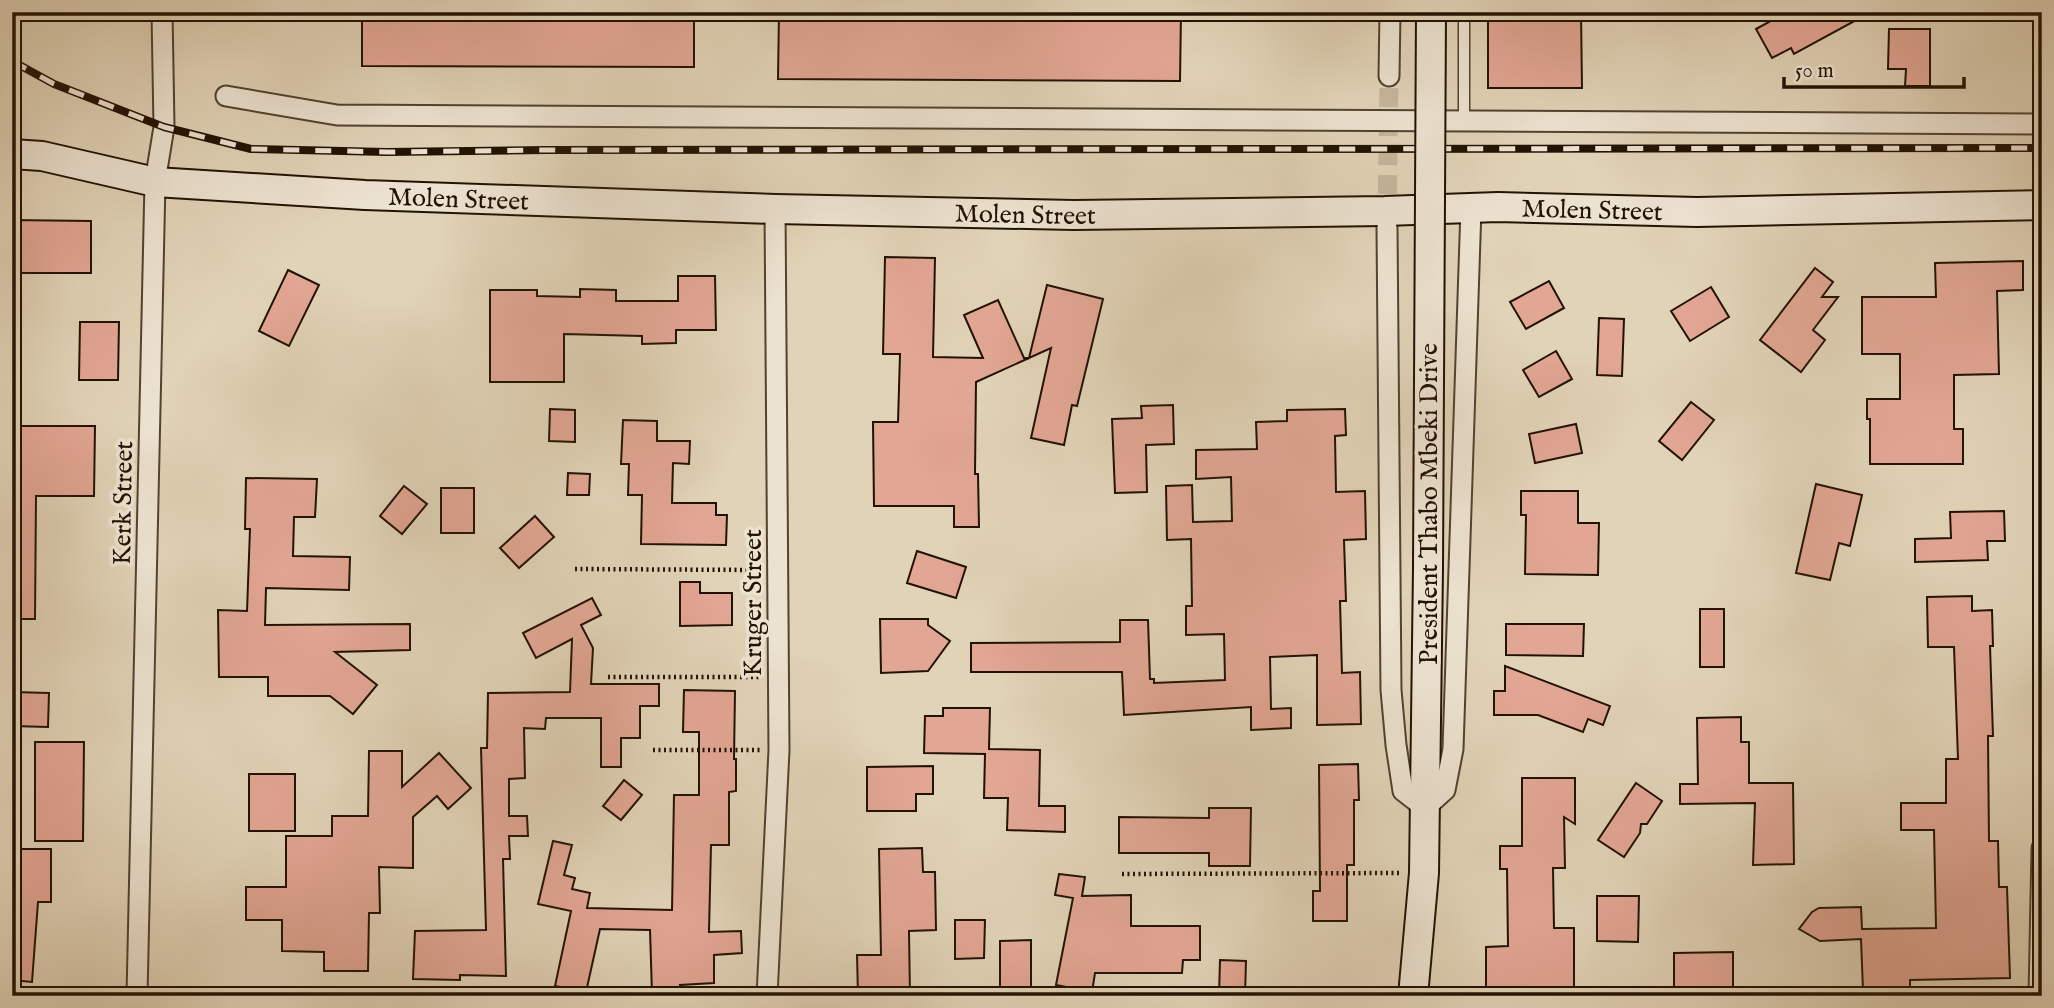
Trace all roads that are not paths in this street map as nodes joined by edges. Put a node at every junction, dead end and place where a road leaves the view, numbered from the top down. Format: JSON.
{"nodes":[{"id":1,"x":162,"y":12,"type":"edge"},
{"id":2,"x":1390,"y":12,"type":"edge"},
{"id":3,"x":1431,"y":12,"type":"edge"},
{"id":4,"x":1464,"y":12,"type":"edge"},
{"id":5,"x":1389,"y":76,"type":"tunnel mouth"},
{"id":6,"x":226,"y":96,"type":"dead end"},
{"id":7,"x":1464,"y":122,"type":"junction"},
{"id":8,"x":2042,"y":124,"type":"edge"},
{"id":9,"x":12,"y":154,"type":"edge"},
{"id":10,"x":155,"y":182,"type":"junction"},
{"id":11,"x":2042,"y":205,"type":"edge"},
{"id":12,"x":1471,"y":208,"type":"junction"},
{"id":13,"x":775,"y":209,"type":"junction"},
{"id":14,"x":1387,"y":227,"type":"tunnel mouth"},
{"id":15,"x":1425,"y":808,"type":"junction"},
{"id":16,"x":2042,"y":848,"type":"edge"},
{"id":17,"x":137,"y":996,"type":"edge"},
{"id":18,"x":767,"y":996,"type":"edge"},
{"id":19,"x":1412,"y":996,"type":"edge"},
{"id":20,"x":2039,"y":996,"type":"edge"}],
"edges":[{"from":1,"to":10,"type":"street","name":"Kerk Street"},
{"from":2,"to":5,"type":"street"},
{"from":3,"to":15,"type":"street","name":"President Thabo Mbeki Drive","bridge":true},
{"from":4,"to":7,"type":"lane"},
{"from":6,"to":7,"type":"street"},
{"from":7,"to":8,"type":"street"},
{"from":9,"to":10,"type":"street","name":"Molen Street"},
{"from":10,"to":13,"type":"street","name":"Molen Street"},
{"from":10,"to":17,"type":"street","name":"Kerk Street"},
{"from":11,"to":12,"type":"street","name":"Molen Street"},
{"from":12,"to":13,"type":"street","name":"Molen Street"},
{"from":12,"to":15,"type":"street"},
{"from":13,"to":18,"type":"street","name":"Kruger Street"},
{"from":14,"to":15,"type":"street"},
{"from":15,"to":19,"type":"street","name":"President Thabo Mbeki Drive"},
{"from":16,"to":20,"type":"street"}]}
